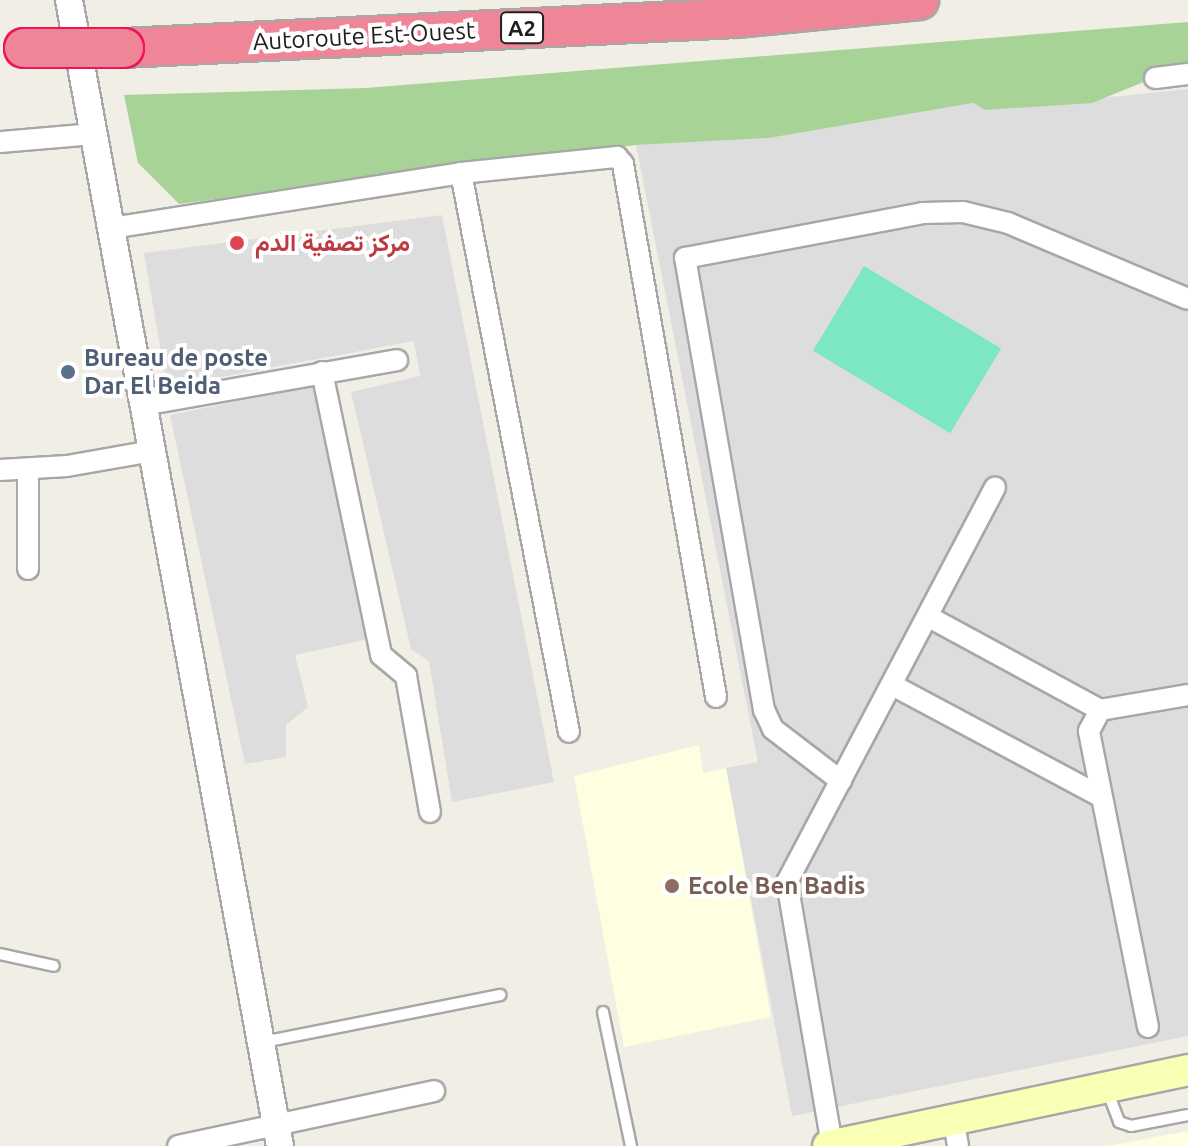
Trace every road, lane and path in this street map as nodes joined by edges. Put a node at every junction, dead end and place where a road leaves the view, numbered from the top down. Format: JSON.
{"nodes":[{"id":1,"x":69,"y":0,"type":"edge"},
{"id":2,"x":919,"y":0,"type":"edge"},
{"id":3,"x":12,"y":48,"type":"edge"},
{"id":4,"x":1188,"y":74,"type":"edge"},
{"id":5,"x":1155,"y":78,"type":"dead end"},
{"id":6,"x":93,"y":134,"type":"junction"},
{"id":7,"x":0,"y":142,"type":"edge"},
{"id":8,"x":461,"y":173,"type":"junction"},
{"id":9,"x":111,"y":228,"type":"junction"},
{"id":10,"x":1188,"y":299,"type":"edge"},
{"id":11,"x":397,"y":360,"type":"dead end"},
{"id":12,"x":322,"y":372,"type":"junction"},
{"id":13,"x":143,"y":405,"type":"junction"},
{"id":14,"x":152,"y":451,"type":"junction"},
{"id":15,"x":0,"y":470,"type":"edge"},
{"id":16,"x":28,"y":470,"type":"junction"},
{"id":17,"x":995,"y":488,"type":"dead end"},
{"id":18,"x":28,"y":569,"type":"dead end"},
{"id":19,"x":929,"y":617,"type":"junction"},
{"id":20,"x":894,"y":686,"type":"junction"},
{"id":21,"x":1188,"y":695,"type":"edge"},
{"id":22,"x":716,"y":697,"type":"dead end"},
{"id":23,"x":1100,"y":710,"type":"junction"},
{"id":24,"x":569,"y":732,"type":"dead end"},
{"id":25,"x":841,"y":781,"type":"junction"},
{"id":26,"x":1098,"y":795,"type":"junction"},
{"id":27,"x":430,"y":812,"type":"dead end"},
{"id":28,"x":0,"y":954,"type":"edge"},
{"id":29,"x":54,"y":966,"type":"dead end"},
{"id":30,"x":500,"y":995,"type":"dead end"},
{"id":31,"x":603,"y":1012,"type":"dead end"},
{"id":32,"x":1148,"y":1027,"type":"dead end"},
{"id":33,"x":260,"y":1042,"type":"junction"},
{"id":34,"x":1188,"y":1070,"type":"edge"},
{"id":35,"x":1106,"y":1088,"type":"junction"},
{"id":36,"x":434,"y":1091,"type":"dead end"},
{"id":37,"x":1188,"y":1115,"type":"edge"},
{"id":38,"x":956,"y":1134,"type":"edge"},
{"id":39,"x":278,"y":1135,"type":"edge"},
{"id":40,"x":178,"y":1146,"type":"edge"},
{"id":41,"x":631,"y":1146,"type":"edge"},
{"id":42,"x":830,"y":1146,"type":"edge"}],
"edges":[{"from":1,"to":6,"type":"street"},
{"from":2,"to":3,"type":"highway","name":"Autoroute Est-Ouest","number":"A2","bridge":true},
{"from":4,"to":5,"type":"street"},
{"from":6,"to":7,"type":"street"},
{"from":6,"to":9,"type":"street"},
{"from":8,"to":9,"type":"street"},
{"from":8,"to":22,"type":"street"},
{"from":8,"to":24,"type":"street"},
{"from":9,"to":13,"type":"street"},
{"from":10,"to":25,"type":"street"},
{"from":11,"to":12,"type":"street"},
{"from":12,"to":13,"type":"street"},
{"from":12,"to":27,"type":"street"},
{"from":13,"to":14,"type":"street"},
{"from":14,"to":16,"type":"street"},
{"from":14,"to":33,"type":"street"},
{"from":15,"to":16,"type":"street"},
{"from":16,"to":18,"type":"street"},
{"from":17,"to":19,"type":"street"},
{"from":19,"to":20,"type":"street"},
{"from":19,"to":23,"type":"street"},
{"from":20,"to":25,"type":"street"},
{"from":20,"to":26,"type":"street"},
{"from":21,"to":23,"type":"street"},
{"from":23,"to":26,"type":"street"},
{"from":25,"to":42,"type":"street"},
{"from":26,"to":32,"type":"street"},
{"from":28,"to":29,"type":"lane"},
{"from":30,"to":33,"type":"lane"},
{"from":31,"to":41,"type":"lane"},
{"from":33,"to":39,"type":"street"},
{"from":34,"to":35,"type":"main road"},
{"from":35,"to":37,"type":"lane"},
{"from":35,"to":38,"type":"main road"},
{"from":36,"to":39,"type":"street"},
{"from":38,"to":42,"type":"main road"},
{"from":39,"to":40,"type":"street"}]}
